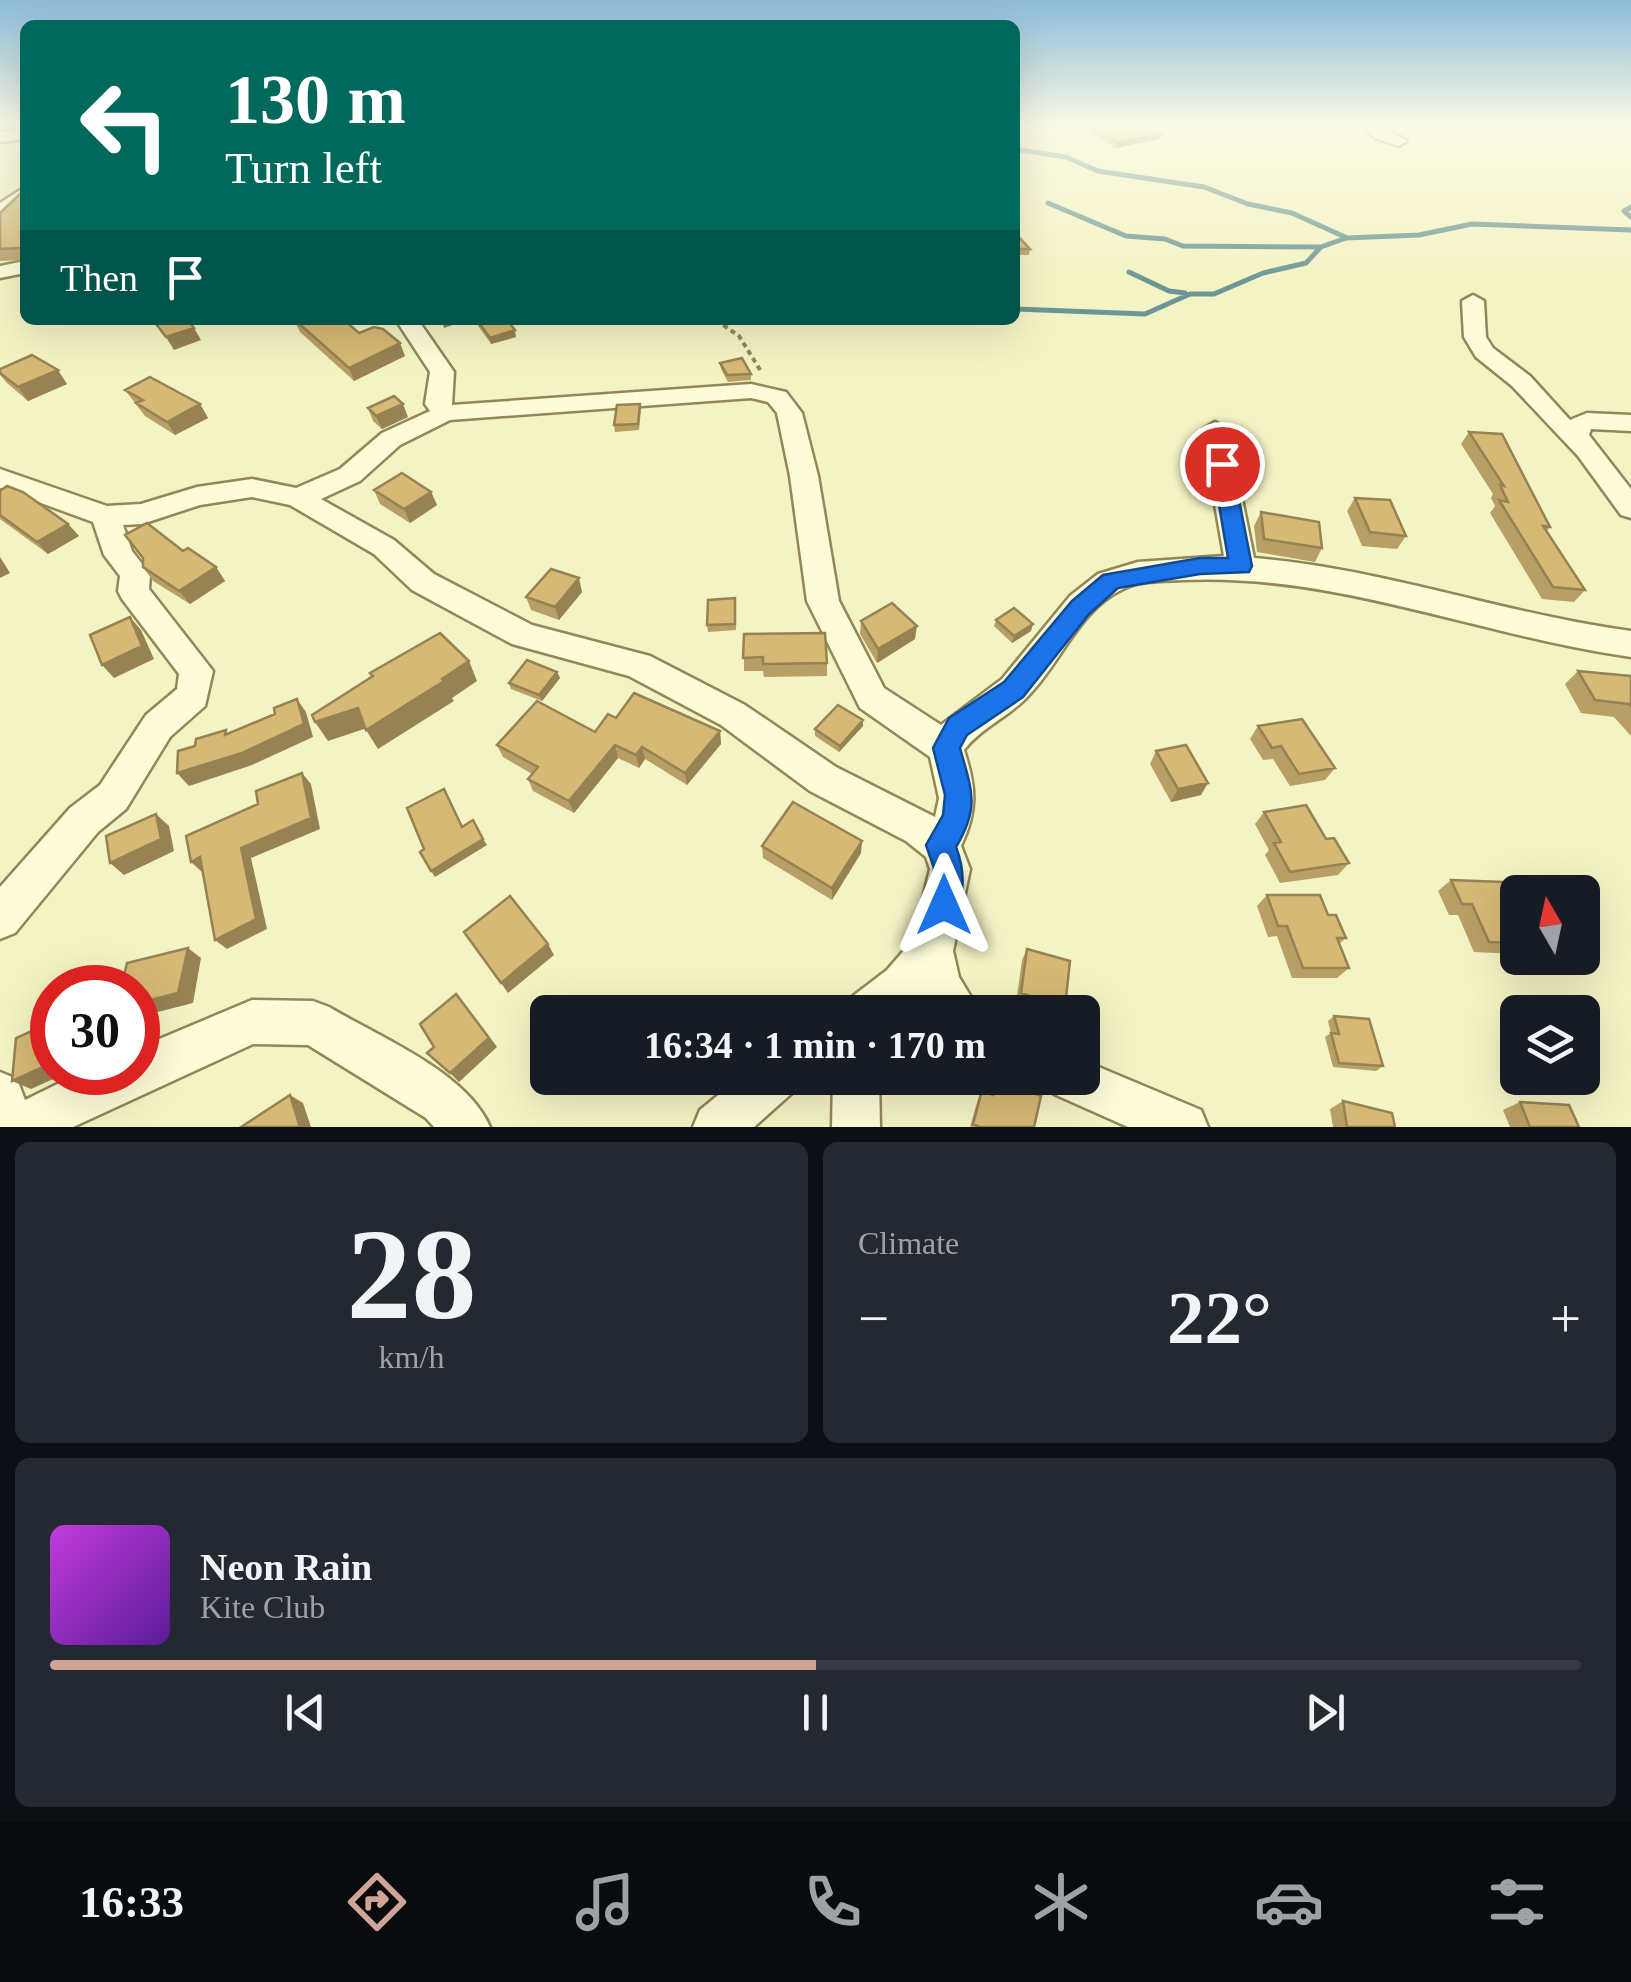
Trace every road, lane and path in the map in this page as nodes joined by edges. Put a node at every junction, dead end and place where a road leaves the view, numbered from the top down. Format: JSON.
{"nodes":[{"id":1,"x":20,"y":196,"type":"edge"},
{"id":2,"x":0,"y":212,"type":"edge"},
{"id":3,"x":1474,"y":301,"type":"dead end"},
{"id":4,"x":409,"y":325,"type":"edge"},
{"id":5,"x":723,"y":325,"type":"edge"},
{"id":6,"x":777,"y":397,"type":"junction"},
{"id":7,"x":445,"y":413,"type":"junction"},
{"id":8,"x":1631,"y":422,"type":"edge"},
{"id":9,"x":1215,"y":430,"type":"dead end"},
{"id":10,"x":1582,"y":448,"type":"junction"},
{"id":11,"x":0,"y":478,"type":"edge"},
{"id":12,"x":298,"y":498,"type":"junction"},
{"id":13,"x":1631,"y":508,"type":"edge"},
{"id":14,"x":104,"y":516,"type":"junction"},
{"id":15,"x":1241,"y":566,"type":"junction"},
{"id":16,"x":1631,"y":644,"type":"edge"},
{"id":17,"x":946,"y":748,"type":"junction"},
{"id":18,"x":941,"y":845,"type":"junction"},
{"id":19,"x":0,"y":918,"type":"edge"},
{"id":20,"x":932,"y":951,"type":"junction"},
{"id":21,"x":889,"y":995,"type":"edge"},
{"id":22,"x":945,"y":995,"type":"edge"},
{"id":23,"x":160,"y":1061,"type":"edge"},
{"id":24,"x":1100,"y":1091,"type":"edge"},
{"id":25,"x":88,"y":1095,"type":"edge"},
{"id":26,"x":756,"y":1095,"type":"edge"},
{"id":27,"x":856,"y":1095,"type":"edge"},
{"id":28,"x":0,"y":1096,"type":"edge"},
{"id":29,"x":7,"y":1127,"type":"edge"},
{"id":30,"x":22,"y":1127,"type":"edge"},
{"id":31,"x":466,"y":1127,"type":"edge"},
{"id":32,"x":717,"y":1127,"type":"edge"},
{"id":33,"x":856,"y":1127,"type":"edge"},
{"id":34,"x":1184,"y":1127,"type":"edge"}],
"edges":[{"from":1,"to":2,"type":"street"},
{"from":3,"to":10,"type":"street"},
{"from":4,"to":7,"type":"street"},
{"from":5,"to":6,"type":"path"},
{"from":6,"to":7,"type":"street"},
{"from":6,"to":17,"type":"street"},
{"from":7,"to":12,"type":"street"},
{"from":8,"to":10,"type":"street"},
{"from":9,"to":15,"type":"street"},
{"from":10,"to":13,"type":"street"},
{"from":11,"to":14,"type":"street"},
{"from":12,"to":14,"type":"street"},
{"from":12,"to":18,"type":"street"},
{"from":14,"to":19,"type":"street"},
{"from":15,"to":16,"type":"street"},
{"from":15,"to":17,"type":"street"},
{"from":17,"to":18,"type":"street"},
{"from":18,"to":20,"type":"street"},
{"from":20,"to":21,"type":"street"},
{"from":20,"to":22,"type":"street"},
{"from":23,"to":31,"type":"street"},
{"from":24,"to":34,"type":"street"},
{"from":25,"to":30,"type":"street"},
{"from":26,"to":32,"type":"street"},
{"from":27,"to":33,"type":"street"},
{"from":28,"to":29,"type":"street"}]}
